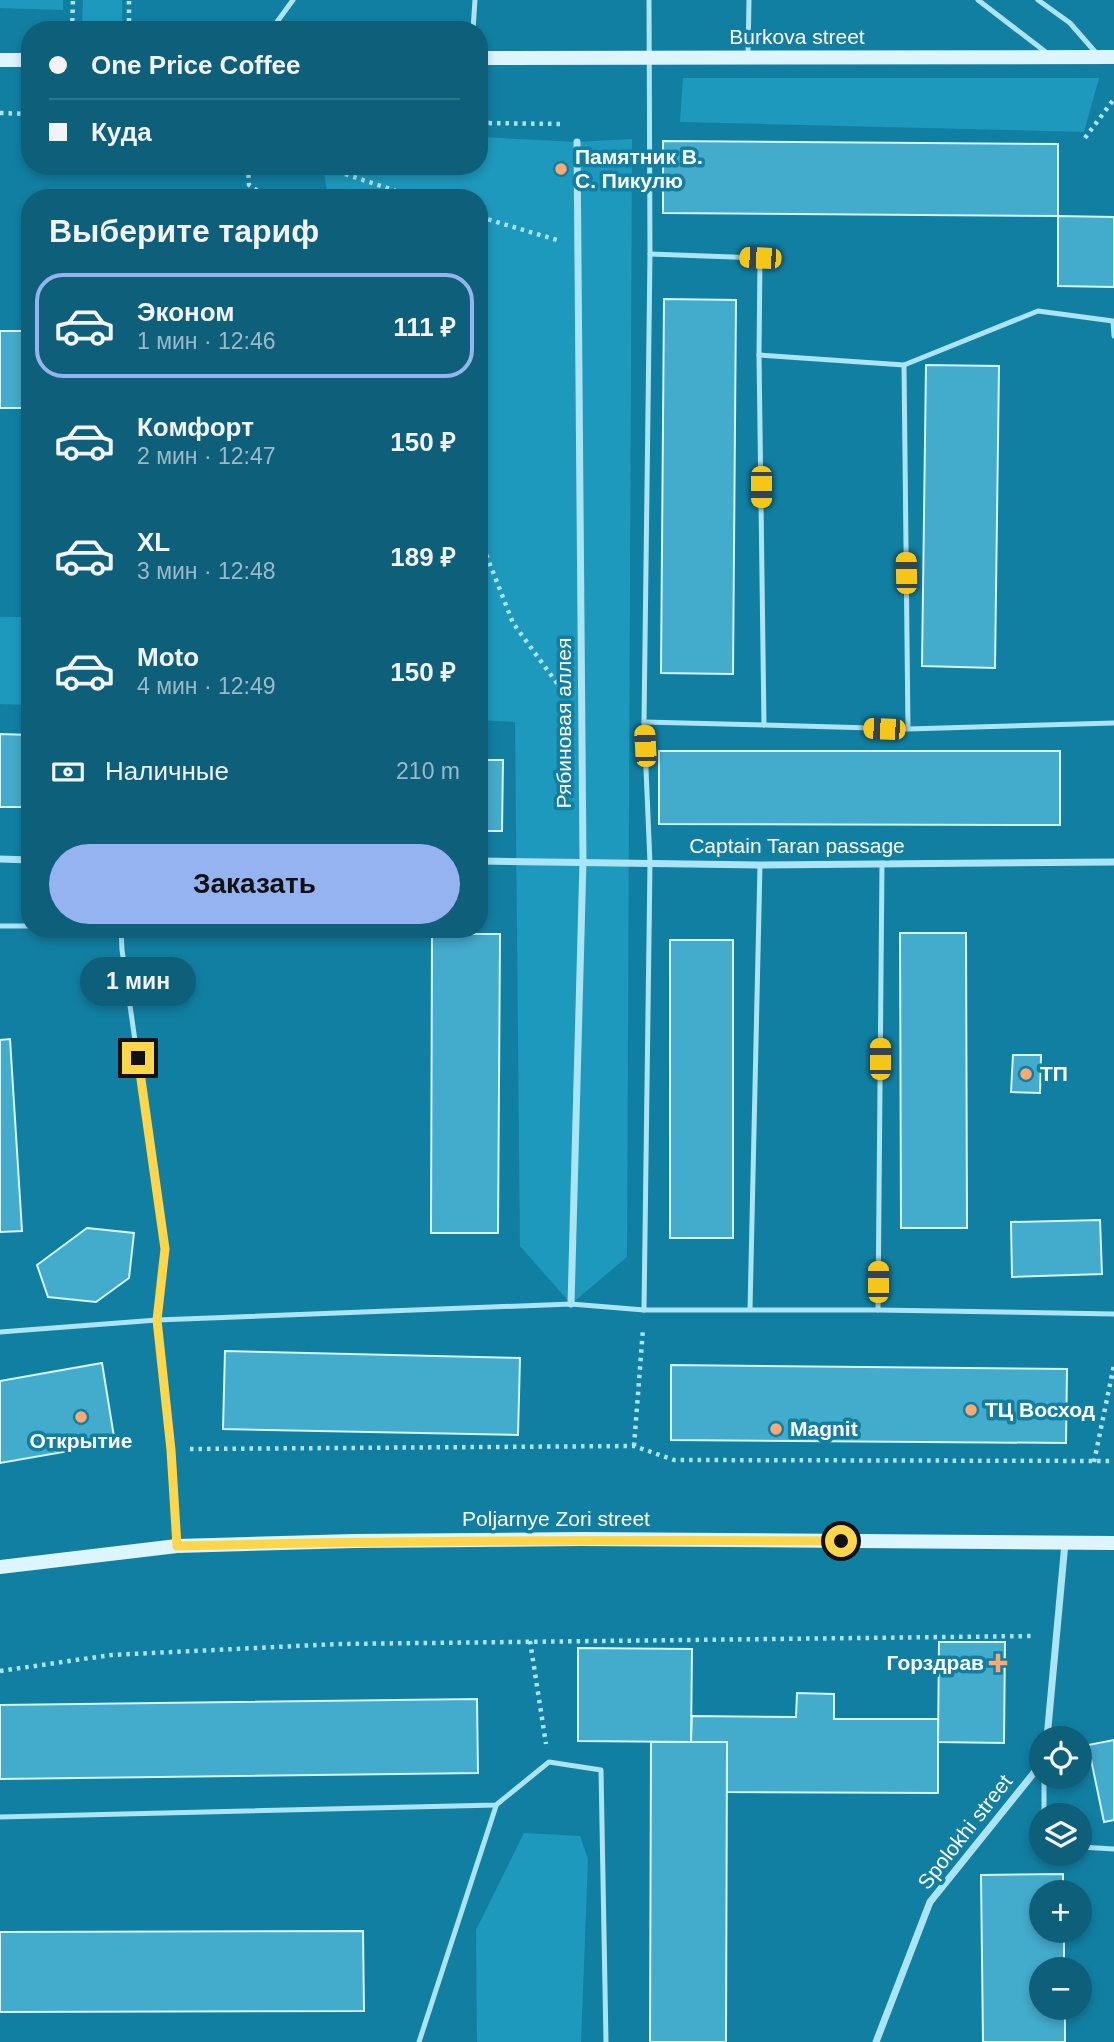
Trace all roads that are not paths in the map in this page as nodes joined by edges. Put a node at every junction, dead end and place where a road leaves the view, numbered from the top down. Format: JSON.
{"nodes":[{"id":1,"x":293,"y":0,"type":"edge"},
{"id":2,"x":475,"y":0,"type":"edge"},
{"id":3,"x":649,"y":0,"type":"edge"},
{"id":4,"x":749,"y":0,"type":"edge"},
{"id":5,"x":978,"y":0,"type":"edge"},
{"id":6,"x":1038,"y":0,"type":"edge"},
{"id":7,"x":278,"y":21,"type":"edge"},
{"id":8,"x":473,"y":21,"type":"edge"},
{"id":9,"x":1052,"y":57,"type":"junction"},
{"id":10,"x":1107,"y":57,"type":"edge"},
{"id":11,"x":488,"y":58,"type":"edge"},
{"id":12,"x":650,"y":58,"type":"junction"},
{"id":13,"x":748,"y":58,"type":"junction"},
{"id":14,"x":0,"y":60,"type":"edge"},
{"id":15,"x":21,"y":60,"type":"edge"},
{"id":16,"x":577,"y":142,"type":"road end"},
{"id":17,"x":650,"y":254,"type":"junction"},
{"id":18,"x":1114,"y":321,"type":"edge"},
{"id":19,"x":1114,"y":336,"type":"edge"},
{"id":20,"x":759,"y":355,"type":"junction"},
{"id":21,"x":904,"y":365,"type":"junction"},
{"id":22,"x":644,"y":722,"type":"junction"},
{"id":23,"x":1114,"y":723,"type":"edge"},
{"id":24,"x":764,"y":725,"type":"junction"},
{"id":25,"x":908,"y":729,"type":"junction"},
{"id":26,"x":0,"y":859,"type":"edge"},
{"id":27,"x":21,"y":860,"type":"edge"},
{"id":28,"x":488,"y":861,"type":"edge"},
{"id":29,"x":583,"y":861,"type":"junction"},
{"id":30,"x":1114,"y":862,"type":"edge"},
{"id":31,"x":650,"y":863,"type":"junction"},
{"id":32,"x":882,"y":864,"type":"junction"},
{"id":33,"x":760,"y":865,"type":"junction"},
{"id":34,"x":0,"y":926,"type":"edge"},
{"id":35,"x":21,"y":926,"type":"edge"},
{"id":36,"x":121,"y":938,"type":"edge"},
{"id":37,"x":571,"y":1304,"type":"junction"},
{"id":38,"x":750,"y":1309,"type":"junction"},
{"id":39,"x":644,"y":1310,"type":"junction"},
{"id":40,"x":878,"y":1310,"type":"junction"},
{"id":41,"x":1114,"y":1314,"type":"edge"},
{"id":42,"x":157,"y":1320,"type":"junction"},
{"id":43,"x":0,"y":1332,"type":"edge"},
{"id":44,"x":1065,"y":1543,"type":"junction"},
{"id":45,"x":1114,"y":1543,"type":"edge"},
{"id":46,"x":177,"y":1546,"type":"junction"},
{"id":47,"x":0,"y":1567,"type":"edge"},
{"id":48,"x":1047,"y":1726,"type":"edge"},
{"id":49,"x":1029,"y":1779,"type":"edge"},
{"id":50,"x":496,"y":1805,"type":"junction"},
{"id":51,"x":0,"y":1817,"type":"edge"},
{"id":52,"x":1092,"y":1848,"type":"edge"},
{"id":53,"x":1114,"y":1849,"type":"edge"},
{"id":54,"x":419,"y":2042,"type":"edge"},
{"id":55,"x":606,"y":2042,"type":"edge"},
{"id":56,"x":876,"y":2042,"type":"edge"}],
"edges":[{"from":1,"to":7,"type":"lane"},
{"from":2,"to":8,"type":"lane"},
{"from":3,"to":12,"type":"lane"},
{"from":4,"to":13,"type":"lane"},
{"from":5,"to":9,"type":"lane"},
{"from":6,"to":10,"type":"lane"},
{"from":9,"to":10,"type":"main road","name":"Burkova street"},
{"from":9,"to":13,"type":"main road","name":"Burkova street"},
{"from":11,"to":12,"type":"main road","name":"Burkova street"},
{"from":12,"to":13,"type":"main road","name":"Burkova street"},
{"from":12,"to":17,"type":"lane"},
{"from":14,"to":15,"type":"main road"},
{"from":16,"to":29,"type":"street","name":"Рябиновая аллея"},
{"from":17,"to":20,"type":"lane"},
{"from":17,"to":22,"type":"lane"},
{"from":18,"to":19,"type":"lane"},
{"from":18,"to":21,"type":"lane"},
{"from":20,"to":21,"type":"lane"},
{"from":20,"to":24,"type":"lane"},
{"from":21,"to":25,"type":"lane"},
{"from":22,"to":24,"type":"lane"},
{"from":22,"to":31,"type":"lane"},
{"from":23,"to":25,"type":"lane"},
{"from":24,"to":25,"type":"lane"},
{"from":26,"to":27,"type":"street"},
{"from":28,"to":29,"type":"street","name":"Captain Taran passage"},
{"from":29,"to":31,"type":"street","name":"Captain Taran passage"},
{"from":29,"to":37,"type":"street","name":"Рябиновая аллея"},
{"from":30,"to":32,"type":"street","name":"Captain Taran passage"},
{"from":31,"to":33,"type":"street","name":"Captain Taran passage"},
{"from":31,"to":39,"type":"lane"},
{"from":32,"to":33,"type":"street","name":"Captain Taran passage"},
{"from":32,"to":40,"type":"lane"},
{"from":33,"to":38,"type":"lane"},
{"from":34,"to":35,"type":"lane"},
{"from":36,"to":42,"type":"lane"},
{"from":37,"to":39,"type":"lane"},
{"from":37,"to":42,"type":"lane"},
{"from":38,"to":39,"type":"lane"},
{"from":38,"to":40,"type":"lane"},
{"from":40,"to":41,"type":"lane"},
{"from":42,"to":43,"type":"lane"},
{"from":42,"to":46,"type":"lane"},
{"from":44,"to":45,"type":"main road","name":"Poljarnye Zori street"},
{"from":44,"to":46,"type":"main road","name":"Poljarnye Zori street"},
{"from":44,"to":48,"type":"street"},
{"from":46,"to":47,"type":"main road","name":"Poljarnye Zori street"},
{"from":49,"to":56,"type":"street","name":"Spolokhi street"},
{"from":50,"to":51,"type":"lane"},
{"from":50,"to":54,"type":"lane"},
{"from":50,"to":55,"type":"lane"},
{"from":52,"to":53,"type":"lane"}]}
